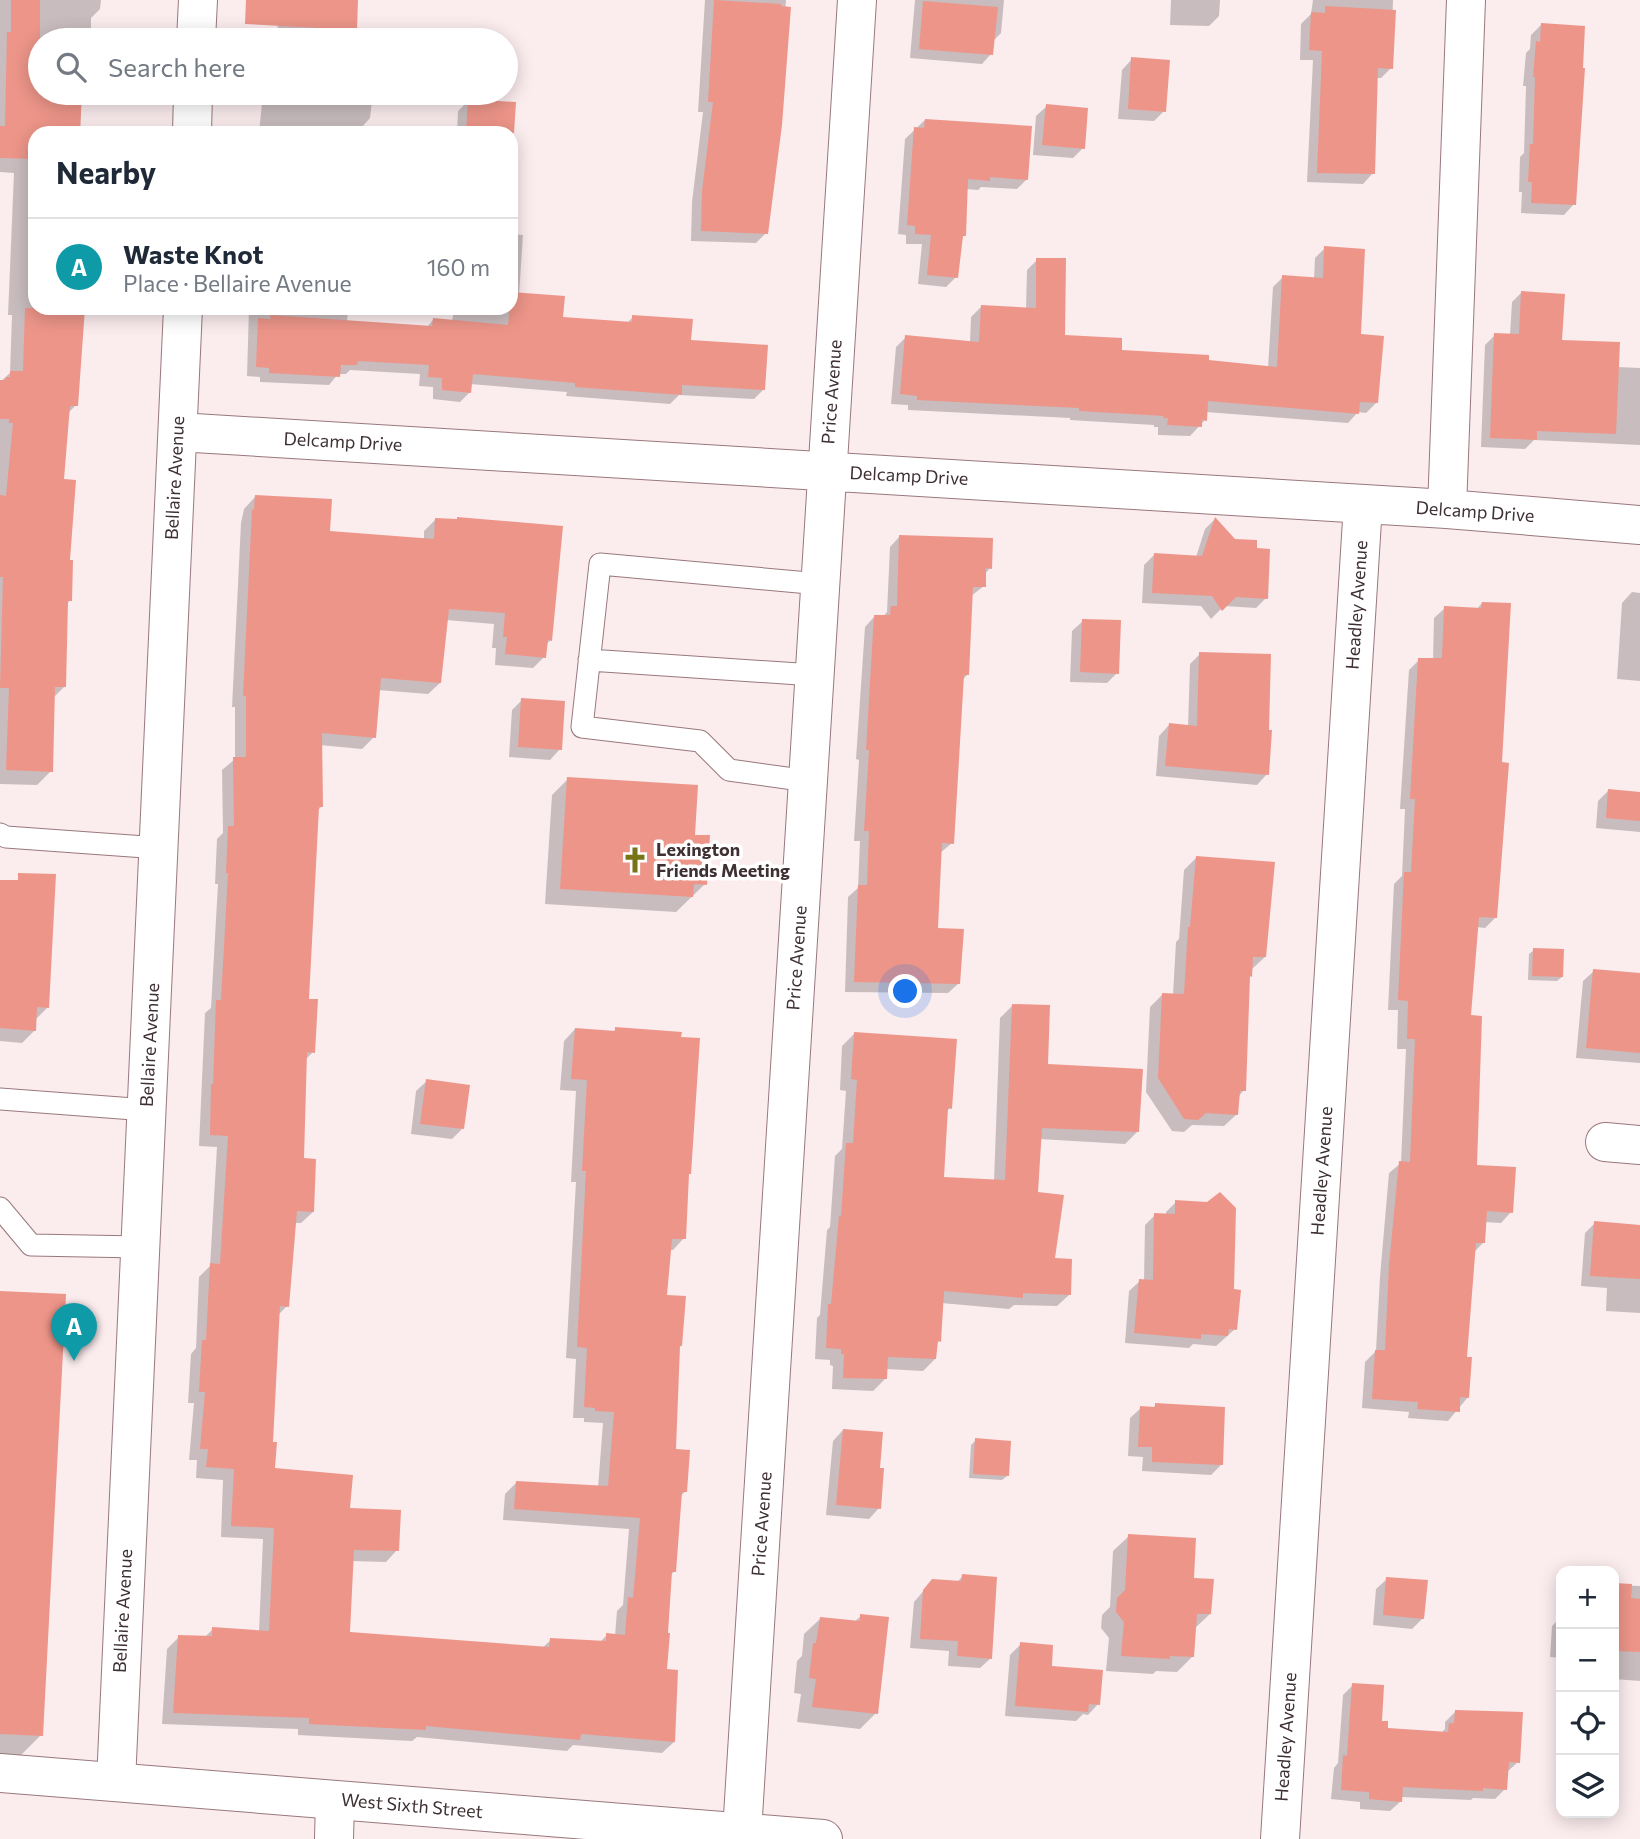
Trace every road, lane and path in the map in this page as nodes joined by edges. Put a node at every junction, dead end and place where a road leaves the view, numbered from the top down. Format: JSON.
{"nodes":[{"id":1,"x":198,"y":0,"type":"edge"},
{"id":2,"x":857,"y":0,"type":"edge"},
{"id":3,"x":1466,"y":0,"type":"edge"},
{"id":4,"x":197,"y":28,"type":"edge"},
{"id":5,"x":193,"y":105,"type":"edge"},
{"id":6,"x":192,"y":126,"type":"edge"},
{"id":7,"x":183,"y":315,"type":"edge"},
{"id":8,"x":178,"y":432,"type":"junction"},
{"id":9,"x":827,"y":471,"type":"junction"},
{"id":10,"x":1363,"y":503,"type":"junction"},
{"id":11,"x":1447,"y":509,"type":"junction"},
{"id":12,"x":1640,"y":525,"type":"edge"},
{"id":13,"x":820,"y":583,"type":"junction"},
{"id":14,"x":589,"y":660,"type":"junction"},
{"id":15,"x":814,"y":675,"type":"junction"},
{"id":16,"x":808,"y":781,"type":"junction"},
{"id":17,"x":0,"y":834,"type":"edge"},
{"id":18,"x":159,"y":848,"type":"junction"},
{"id":19,"x":0,"y":1099,"type":"edge"},
{"id":20,"x":147,"y":1110,"type":"junction"},
{"id":21,"x":0,"y":1208,"type":"edge"},
{"id":22,"x":140,"y":1247,"type":"junction"},
{"id":23,"x":0,"y":1773,"type":"edge"},
{"id":24,"x":116,"y":1782,"type":"junction"},
{"id":25,"x":335,"y":1800,"type":"junction"},
{"id":26,"x":742,"y":1832,"type":"junction"},
{"id":27,"x":334,"y":1839,"type":"edge"},
{"id":28,"x":823,"y":1839,"type":"edge"},
{"id":29,"x":1280,"y":1839,"type":"edge"}],
"edges":[{"from":1,"to":4,"type":"street"},
{"from":2,"to":9,"type":"street","name":"Price Avenue"},
{"from":3,"to":11,"type":"street"},
{"from":5,"to":6,"type":"street"},
{"from":7,"to":8,"type":"street","name":"Bellaire Avenue"},
{"from":8,"to":9,"type":"street","name":"Delcamp Drive"},
{"from":8,"to":18,"type":"street","name":"Bellaire Avenue"},
{"from":9,"to":10,"type":"street","name":"Delcamp Drive"},
{"from":9,"to":13,"type":"street","name":"Price Avenue"},
{"from":10,"to":11,"type":"street","name":"Delcamp Drive"},
{"from":10,"to":29,"type":"street","name":"Headley Avenue"},
{"from":11,"to":12,"type":"street","name":"Delcamp Drive"},
{"from":13,"to":14,"type":"lane"},
{"from":13,"to":15,"type":"street","name":"Price Avenue"},
{"from":14,"to":15,"type":"lane"},
{"from":14,"to":16,"type":"lane"},
{"from":15,"to":16,"type":"street","name":"Price Avenue"},
{"from":16,"to":26,"type":"street","name":"Price Avenue"},
{"from":17,"to":18,"type":"lane"},
{"from":18,"to":20,"type":"street","name":"Bellaire Avenue"},
{"from":19,"to":20,"type":"lane"},
{"from":20,"to":22,"type":"street","name":"Bellaire Avenue"},
{"from":21,"to":22,"type":"lane"},
{"from":22,"to":24,"type":"street","name":"Bellaire Avenue"},
{"from":23,"to":24,"type":"street","name":"West Sixth Street"},
{"from":24,"to":25,"type":"street","name":"West Sixth Street"},
{"from":25,"to":26,"type":"street","name":"West Sixth Street"},
{"from":25,"to":27,"type":"street"},
{"from":26,"to":28,"type":"street","name":"West Sixth Street"}]}
